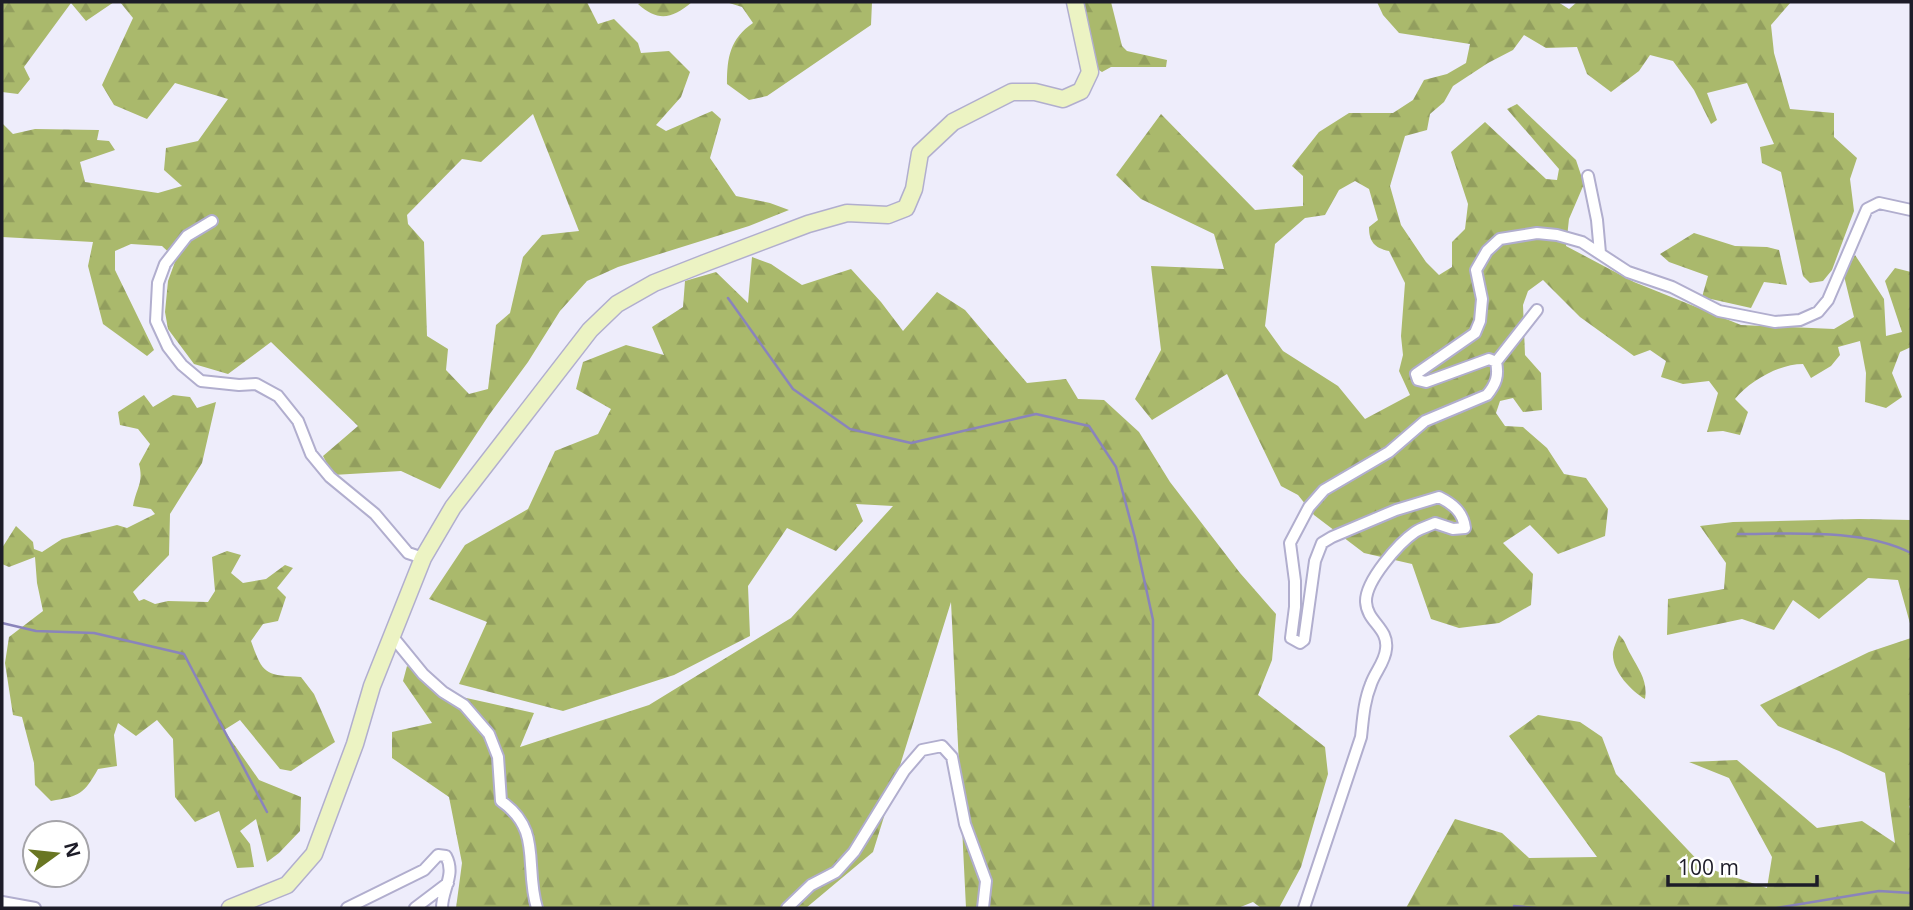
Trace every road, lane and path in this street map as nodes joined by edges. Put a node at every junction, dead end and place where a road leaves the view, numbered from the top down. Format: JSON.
{"nodes":[{"id":1,"x":1075,"y":2,"type":"edge"},
{"id":2,"x":1588,"y":176,"type":"dead end"},
{"id":3,"x":1911,"y":210,"type":"edge"},
{"id":4,"x":212,"y":221,"type":"dead end"},
{"id":5,"x":1600,"y":253,"type":"junction"},
{"id":6,"x":1537,"y":310,"type":"dead end"},
{"id":7,"x":1496,"y":362,"type":"junction"},
{"id":8,"x":423,"y":558,"type":"junction"},
{"id":9,"x":392,"y":636,"type":"junction"},
{"id":10,"x":448,"y":883,"type":"junction"},
{"id":11,"x":2,"y":902,"type":"edge"},
{"id":12,"x":35,"y":908,"type":"edge"},
{"id":13,"x":230,"y":908,"type":"edge"},
{"id":14,"x":347,"y":908,"type":"edge"},
{"id":15,"x":415,"y":908,"type":"edge"},
{"id":16,"x":442,"y":908,"type":"edge"},
{"id":17,"x":537,"y":908,"type":"edge"},
{"id":18,"x":787,"y":908,"type":"edge"},
{"id":19,"x":983,"y":908,"type":"edge"},
{"id":20,"x":1304,"y":908,"type":"edge"}],
"edges":[{"from":1,"to":8,"type":"main road"},
{"from":2,"to":5,"type":"street"},
{"from":3,"to":5,"type":"street"},
{"from":4,"to":8,"type":"street"},
{"from":5,"to":7,"type":"street"},
{"from":6,"to":7,"type":"street"},
{"from":7,"to":20,"type":"street"},
{"from":8,"to":9,"type":"main road"},
{"from":9,"to":13,"type":"main road"},
{"from":9,"to":17,"type":"street"},
{"from":10,"to":14,"type":"street"},
{"from":10,"to":15,"type":"street"},
{"from":10,"to":16,"type":"street"},
{"from":11,"to":12,"type":"street"},
{"from":18,"to":19,"type":"street"}]}
